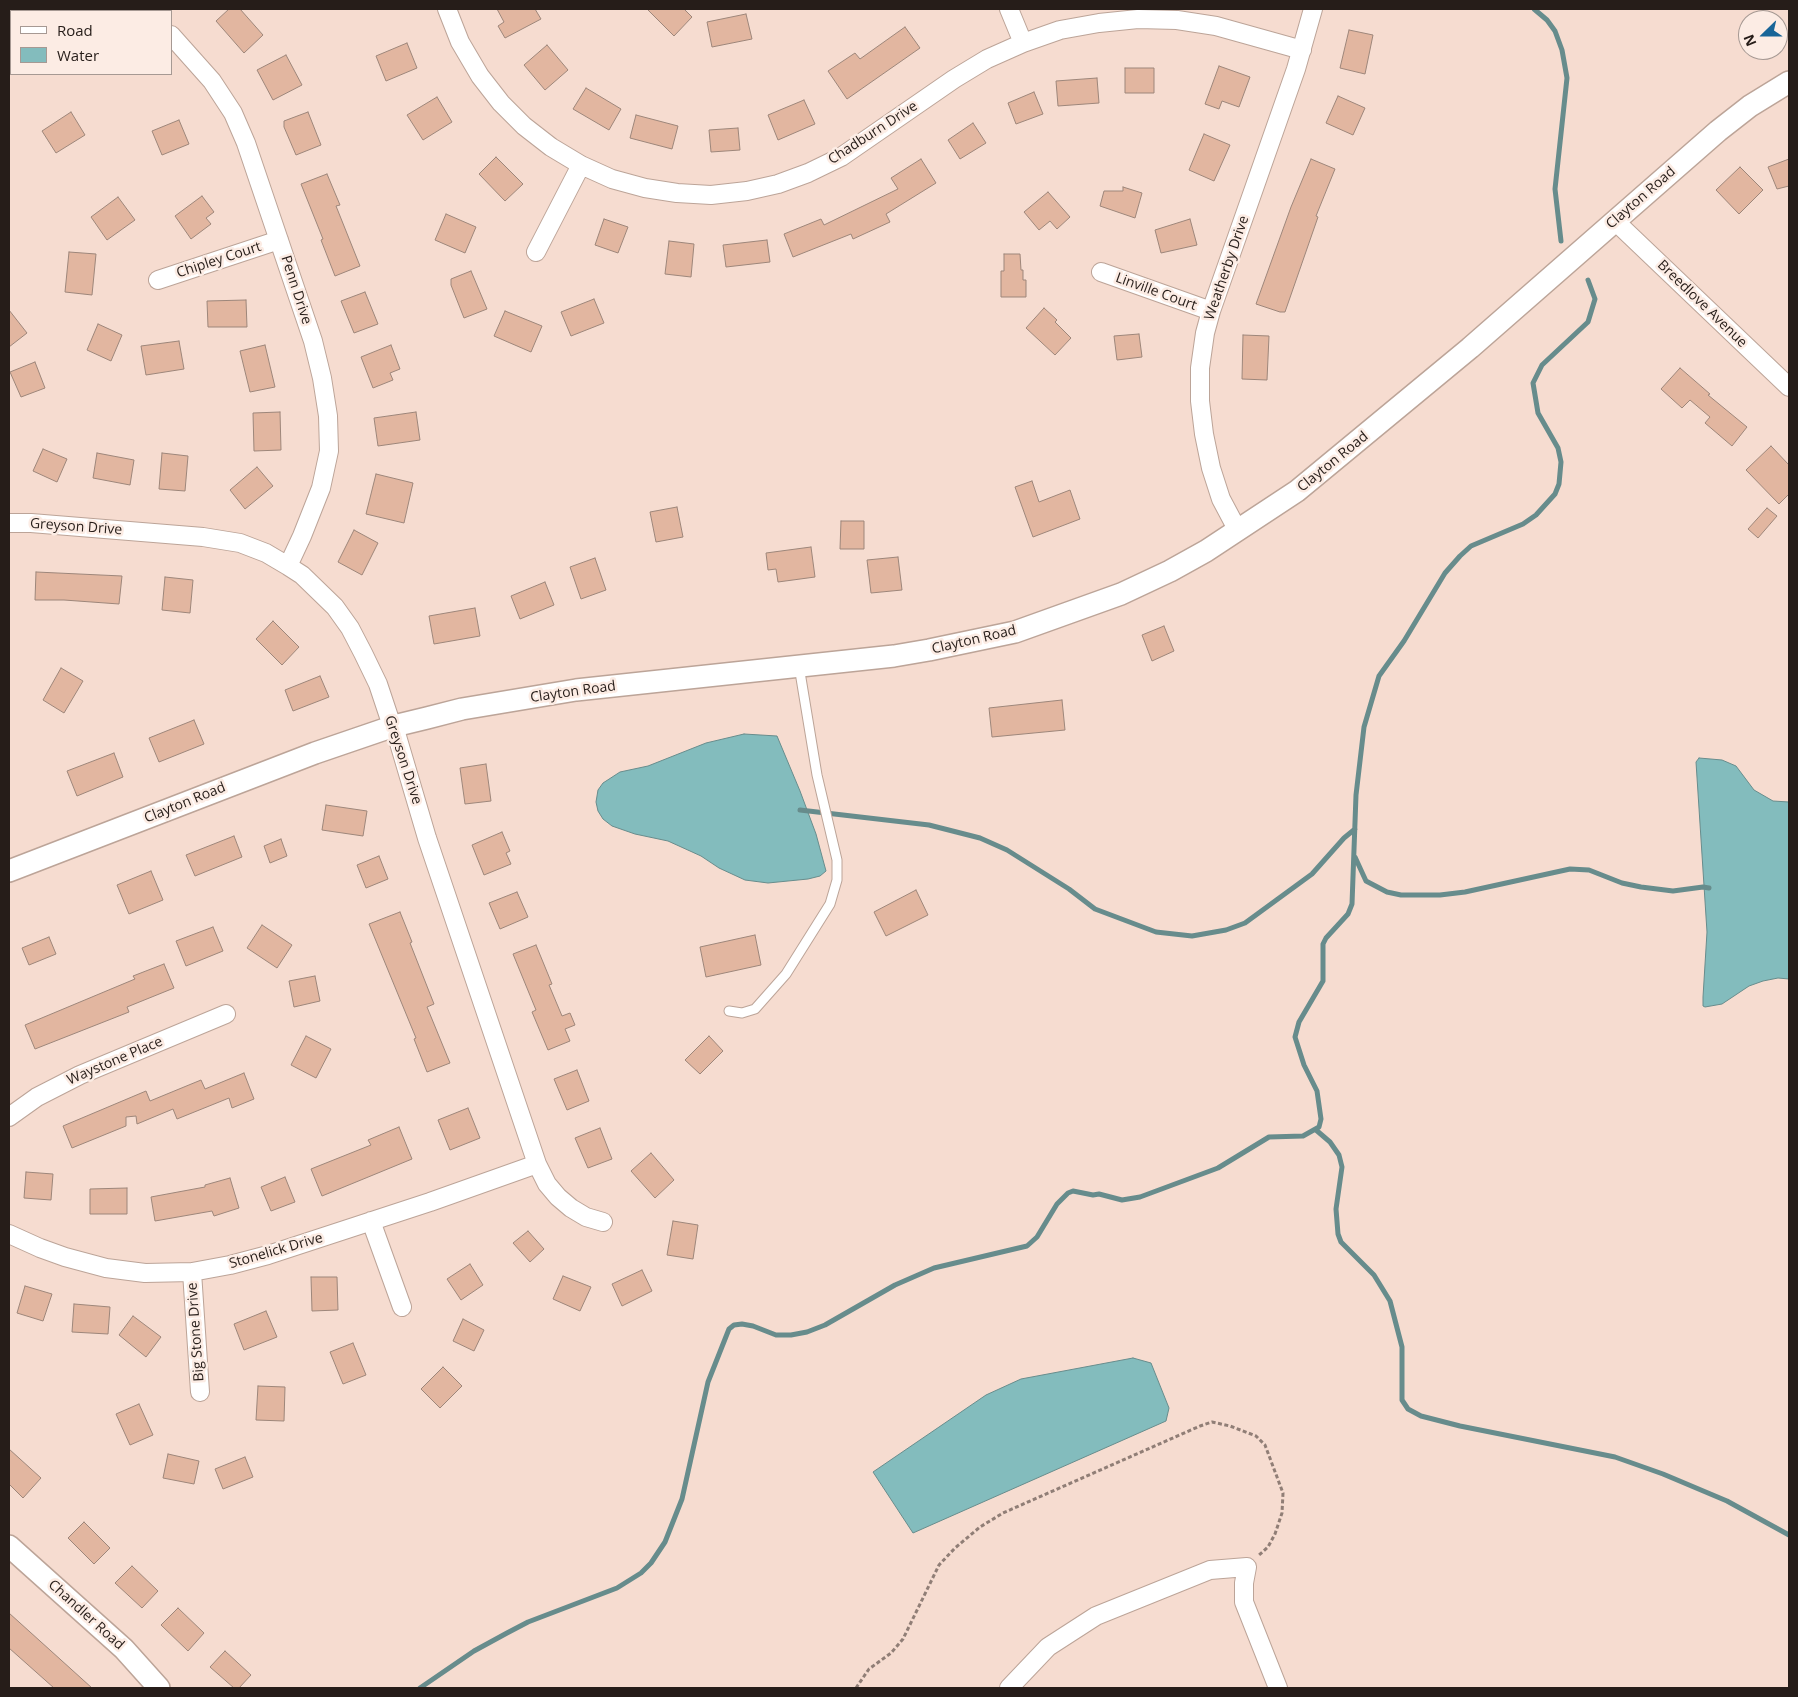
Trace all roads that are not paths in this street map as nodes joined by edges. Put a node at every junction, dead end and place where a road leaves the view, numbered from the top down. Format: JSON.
{"nodes":[{"id":1,"x":447,"y":9,"type":"edge"},
{"id":2,"x":1009,"y":9,"type":"edge"},
{"id":3,"x":1313,"y":9,"type":"edge"},
{"id":4,"x":172,"y":36,"type":"edge"},
{"id":5,"x":1023,"y":42,"type":"junction"},
{"id":6,"x":1302,"y":50,"type":"junction"},
{"id":7,"x":1789,"y":82,"type":"edge"},
{"id":8,"x":581,"y":165,"type":"junction"},
{"id":9,"x":1615,"y":221,"type":"junction"},
{"id":10,"x":279,"y":240,"type":"junction"},
{"id":11,"x":536,"y":252,"type":"dead end"},
{"id":12,"x":1101,"y":272,"type":"dead end"},
{"id":13,"x":158,"y":280,"type":"dead end"},
{"id":14,"x":1211,"y":311,"type":"junction"},
{"id":15,"x":1789,"y":387,"type":"edge"},
{"id":16,"x":9,"y":523,"type":"edge"},
{"id":17,"x":1238,"y":531,"type":"junction"},
{"id":18,"x":288,"y":566,"type":"junction"},
{"id":19,"x":799,"y":666,"type":"junction"},
{"id":20,"x":394,"y":726,"type":"junction"},
{"id":21,"x":9,"y":872,"type":"edge"},
{"id":22,"x":730,"y":1011,"type":"dead end"},
{"id":23,"x":226,"y":1014,"type":"dead end"},
{"id":24,"x":9,"y":1117,"type":"edge"},
{"id":25,"x":537,"y":1164,"type":"junction"},
{"id":26,"x":371,"y":1221,"type":"junction"},
{"id":27,"x":603,"y":1222,"type":"dead end"},
{"id":28,"x":9,"y":1234,"type":"edge"},
{"id":29,"x":192,"y":1272,"type":"junction"},
{"id":30,"x":402,"y":1307,"type":"dead end"},
{"id":31,"x":200,"y":1392,"type":"dead end"},
{"id":32,"x":9,"y":1546,"type":"edge"},
{"id":33,"x":160,"y":1688,"type":"edge"},
{"id":34,"x":1008,"y":1688,"type":"edge"},
{"id":35,"x":1278,"y":1688,"type":"edge"}],
"edges":[{"from":1,"to":8,"type":"street","name":"Chadburn Drive"},
{"from":2,"to":5,"type":"street"},
{"from":3,"to":6,"type":"street","name":"Weatherby Drive"},
{"from":4,"to":10,"type":"street","name":"Penn Drive"},
{"from":5,"to":6,"type":"street","name":"Chadburn Drive"},
{"from":5,"to":8,"type":"street","name":"Chadburn Drive"},
{"from":6,"to":14,"type":"street","name":"Weatherby Drive"},
{"from":7,"to":9,"type":"street","name":"Clayton Road"},
{"from":8,"to":11,"type":"street"},
{"from":9,"to":15,"type":"street","name":"Breedlove Avenue"},
{"from":9,"to":17,"type":"street","name":"Clayton Road"},
{"from":10,"to":13,"type":"street","name":"Chipley Court"},
{"from":10,"to":18,"type":"street","name":"Penn Drive"},
{"from":12,"to":14,"type":"street","name":"Linville Court"},
{"from":14,"to":17,"type":"street","name":"Weatherby Drive"},
{"from":16,"to":18,"type":"street","name":"Greyson Drive"},
{"from":17,"to":19,"type":"street","name":"Clayton Road"},
{"from":18,"to":20,"type":"street","name":"Greyson Drive"},
{"from":19,"to":20,"type":"street","name":"Clayton Road"},
{"from":19,"to":22,"type":"lane"},
{"from":20,"to":21,"type":"street","name":"Clayton Road"},
{"from":20,"to":25,"type":"street","name":"Greyson Drive"},
{"from":23,"to":24,"type":"street","name":"Waystone Place"},
{"from":25,"to":26,"type":"street","name":"Stonelick Drive"},
{"from":25,"to":27,"type":"street","name":"Greyson Drive"},
{"from":26,"to":29,"type":"street","name":"Stonelick Drive"},
{"from":26,"to":30,"type":"street"},
{"from":28,"to":29,"type":"street","name":"Stonelick Drive"},
{"from":29,"to":31,"type":"street","name":"Big Stone Drive"},
{"from":32,"to":33,"type":"street","name":"Chandler Road"},
{"from":34,"to":35,"type":"street"}]}
